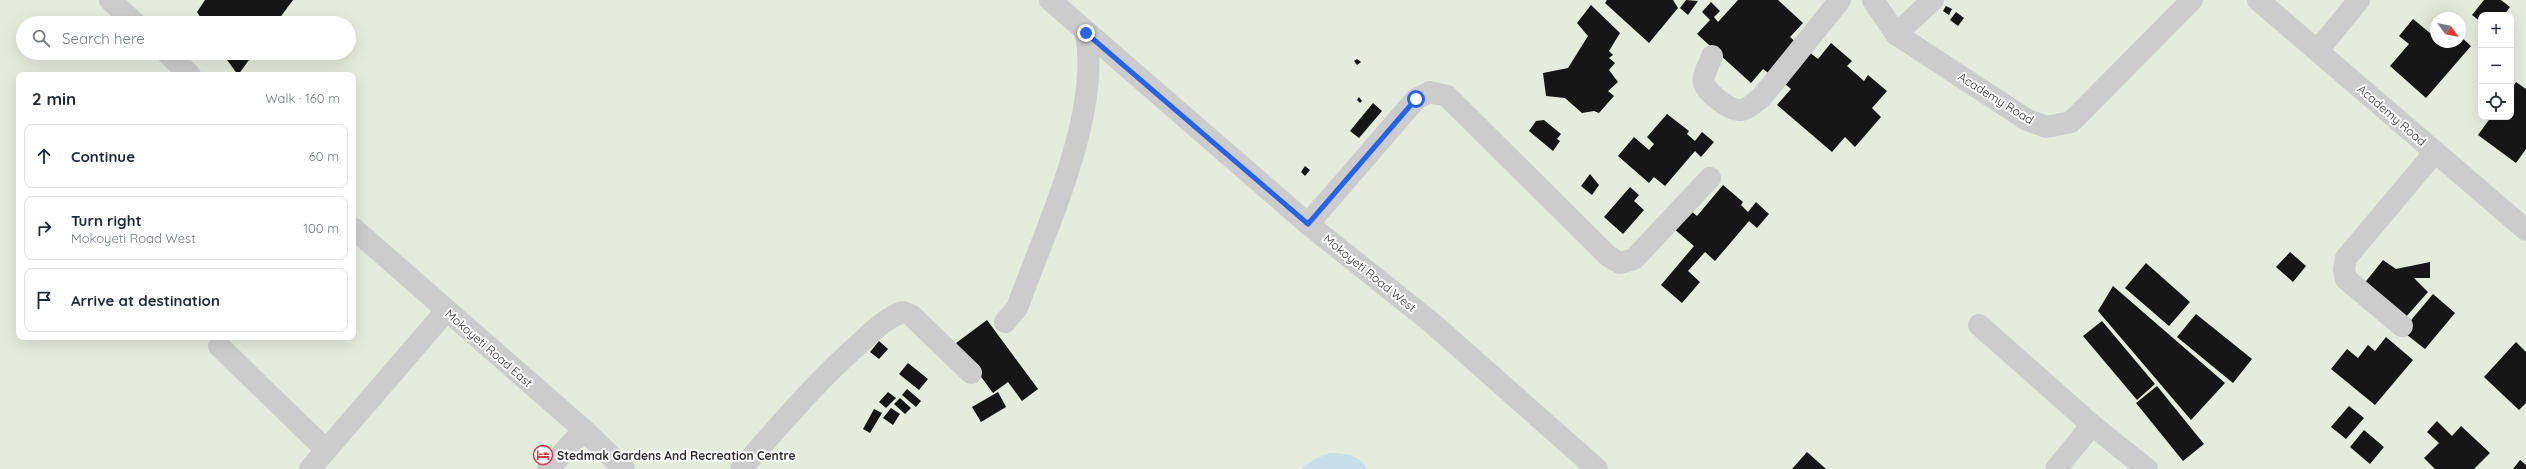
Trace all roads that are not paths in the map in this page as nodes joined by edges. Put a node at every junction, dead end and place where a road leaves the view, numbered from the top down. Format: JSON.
{"nodes":[{"id":1,"x":110,"y":0,"type":"edge"},
{"id":2,"x":1050,"y":0,"type":"edge"},
{"id":3,"x":1840,"y":0,"type":"edge"},
{"id":4,"x":1873,"y":0,"type":"edge"},
{"id":5,"x":1933,"y":0,"type":"edge"},
{"id":6,"x":2192,"y":0,"type":"edge"},
{"id":7,"x":2258,"y":0,"type":"edge"},
{"id":8,"x":2359,"y":0,"type":"edge"},
{"id":9,"x":127,"y":16,"type":"edge"},
{"id":10,"x":1086,"y":33,"type":"junction"},
{"id":11,"x":1896,"y":34,"type":"junction"},
{"id":12,"x":2318,"y":50,"type":"junction"},
{"id":13,"x":1712,"y":56,"type":"dead end"},
{"id":14,"x":174,"y":60,"type":"edge"},
{"id":15,"x":187,"y":72,"type":"edge"},
{"id":16,"x":2435,"y":152,"type":"junction"},
{"id":17,"x":1710,"y":178,"type":"dead end"},
{"id":18,"x":1308,"y":224,"type":"junction"},
{"id":19,"x":2526,"y":230,"type":"edge"},
{"id":20,"x":356,"y":231,"type":"edge"},
{"id":21,"x":446,"y":311,"type":"junction"},
{"id":22,"x":1005,"y":322,"type":"dead end"},
{"id":23,"x":1979,"y":325,"type":"dead end"},
{"id":24,"x":2402,"y":326,"type":"dead end"},
{"id":25,"x":219,"y":346,"type":"dead end"},
{"id":26,"x":970,"y":373,"type":"dead end"},
{"id":27,"x":2092,"y":425,"type":"junction"},
{"id":28,"x":584,"y":430,"type":"junction"},
{"id":29,"x":326,"y":450,"type":"junction"},
{"id":30,"x":310,"y":469,"type":"edge"},
{"id":31,"x":548,"y":469,"type":"edge"},
{"id":32,"x":624,"y":469,"type":"edge"},
{"id":33,"x":741,"y":469,"type":"edge"},
{"id":34,"x":1596,"y":469,"type":"edge"},
{"id":35,"x":2056,"y":469,"type":"edge"},
{"id":36,"x":2147,"y":469,"type":"edge"}],
"edges":[{"from":1,"to":9,"type":"street"},
{"from":2,"to":10,"type":"street","name":"Mokoyeti Road West"},
{"from":3,"to":13,"type":"street"},
{"from":4,"to":11,"type":"street","name":"Academy Road"},
{"from":5,"to":11,"type":"street"},
{"from":6,"to":11,"type":"street","name":"Academy Road"},
{"from":7,"to":12,"type":"street","name":"Academy Road"},
{"from":8,"to":12,"type":"street"},
{"from":10,"to":18,"type":"street","name":"Mokoyeti Road West"},
{"from":10,"to":22,"type":"street"},
{"from":12,"to":16,"type":"street","name":"Academy Road"},
{"from":14,"to":15,"type":"street"},
{"from":16,"to":19,"type":"street","name":"Academy Road"},
{"from":16,"to":24,"type":"street"},
{"from":17,"to":18,"type":"street"},
{"from":18,"to":34,"type":"street","name":"Mokoyeti Road West"},
{"from":20,"to":21,"type":"street","name":"Mokoyeti Road East"},
{"from":21,"to":28,"type":"street","name":"Mokoyeti Road East"},
{"from":21,"to":29,"type":"street"},
{"from":23,"to":27,"type":"street"},
{"from":25,"to":29,"type":"street"},
{"from":26,"to":33,"type":"street"},
{"from":27,"to":35,"type":"street"},
{"from":27,"to":36,"type":"street"},
{"from":28,"to":31,"type":"street"},
{"from":28,"to":32,"type":"street","name":"Mokoyeti Road East"},
{"from":29,"to":30,"type":"street"}]}
